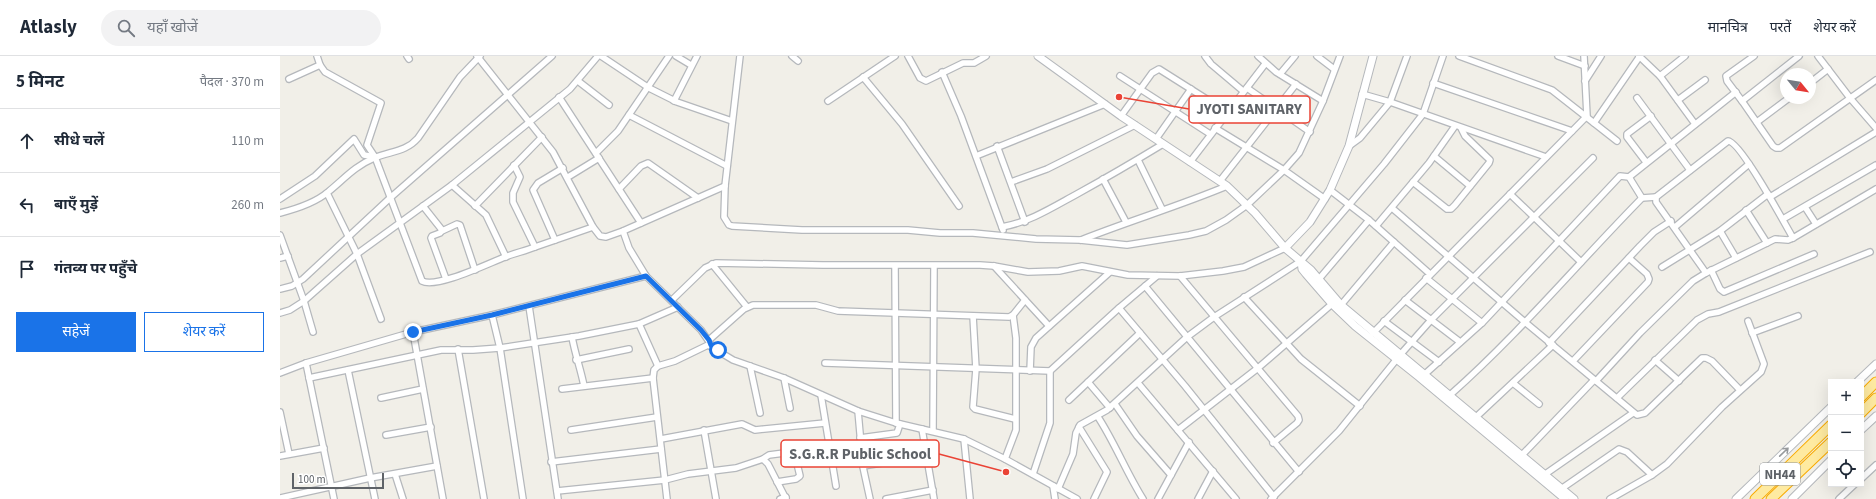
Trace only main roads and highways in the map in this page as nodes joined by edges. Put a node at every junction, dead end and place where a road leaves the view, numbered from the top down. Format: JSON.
{"nodes":[{"id":1,"x":1876,"y":382,"type":"edge"},
{"id":2,"x":1864,"y":394,"type":"edge"},
{"id":3,"x":1876,"y":398,"type":"edge"},
{"id":4,"x":1864,"y":410,"type":"edge"},
{"id":5,"x":1828,"y":428,"type":"edge"},
{"id":6,"x":1828,"y":445,"type":"edge"},
{"id":7,"x":1754,"y":499,"type":"edge"},
{"id":8,"x":1771,"y":499,"type":"edge"}],
"edges":[{"from":1,"to":2,"type":"highway"},
{"from":3,"to":4,"type":"highway"},
{"from":5,"to":7,"type":"highway","number":"NH44"},
{"from":6,"to":8,"type":"highway","number":"NH44"}]}
